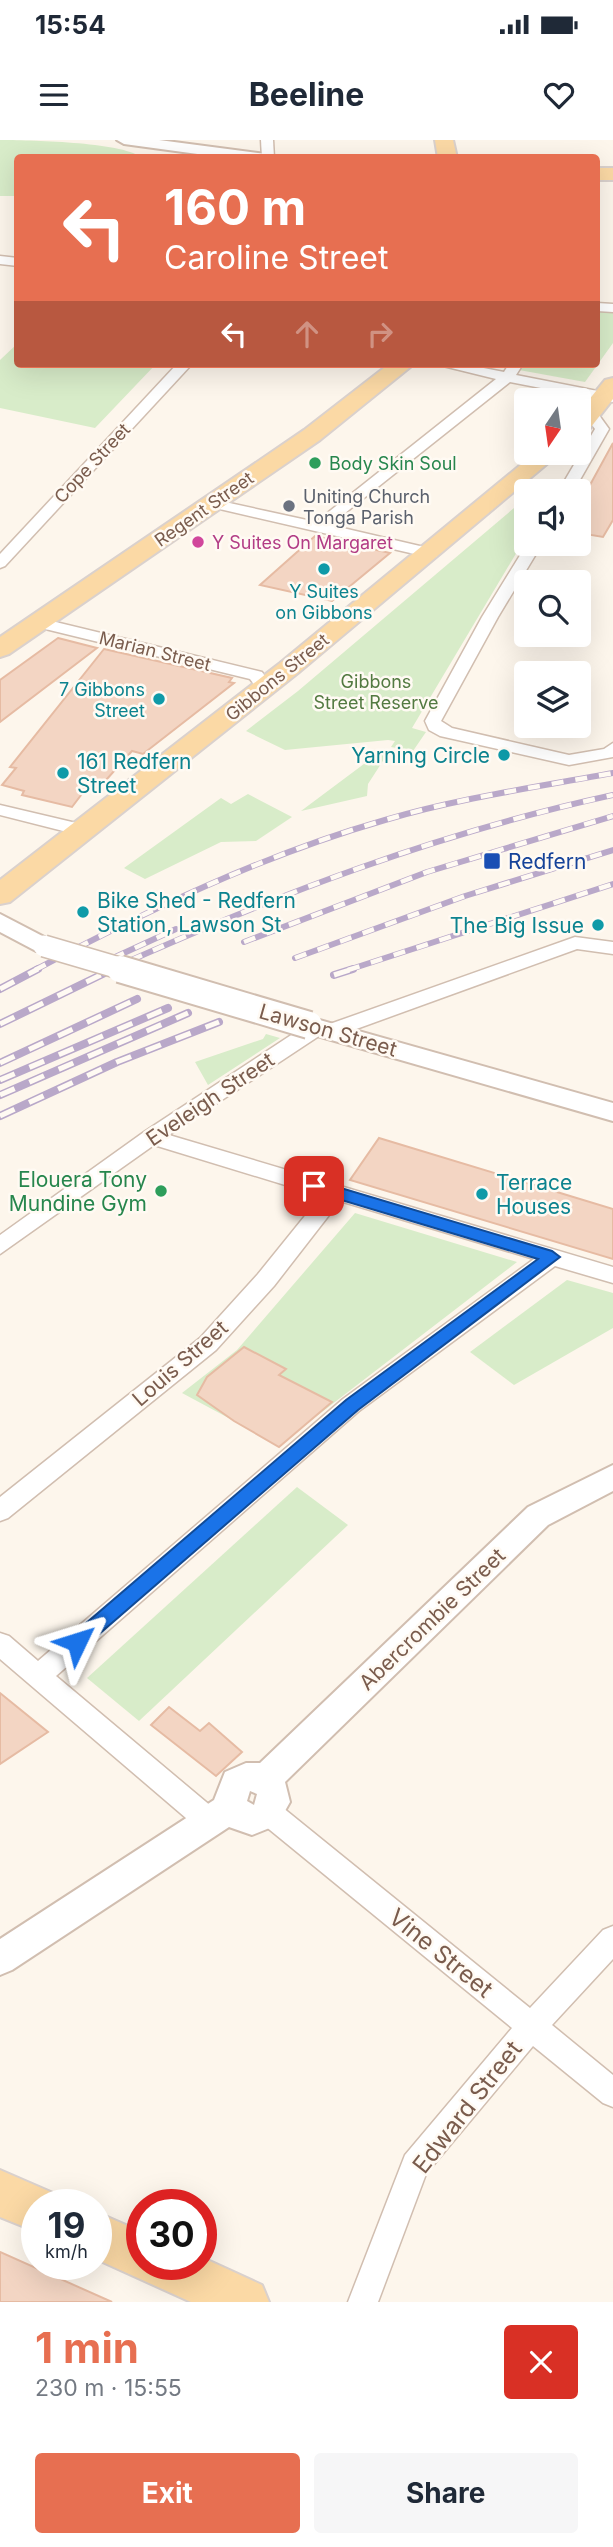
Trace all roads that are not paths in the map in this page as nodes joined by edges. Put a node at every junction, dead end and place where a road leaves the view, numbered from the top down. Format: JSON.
{"nodes":[{"id":1,"x":124,"y":140,"type":"edge"},
{"id":2,"x":235,"y":154,"type":"edge"},
{"id":3,"x":181,"y":368,"type":"edge"},
{"id":4,"x":398,"y":368,"type":"edge"},
{"id":5,"x":489,"y":368,"type":"edge"},
{"id":6,"x":512,"y":370,"type":"edge"},
{"id":7,"x":600,"y":404,"type":"edge"},
{"id":8,"x":535,"y":466,"type":"edge"},
{"id":9,"x":573,"y":479,"type":"edge"},
{"id":10,"x":211,"y":503,"type":"junction"},
{"id":11,"x":319,"y":527,"type":"junction"},
{"id":12,"x":432,"y":553,"type":"junction"},
{"id":13,"x":528,"y":556,"type":"edge"},
{"id":14,"x":5,"y":557,"type":"edge"},
{"id":15,"x":38,"y":623,"type":"junction"},
{"id":16,"x":0,"y":649,"type":"edge"},
{"id":17,"x":265,"y":688,"type":"junction"},
{"id":18,"x":613,"y":748,"type":"edge"},
{"id":19,"x":0,"y":810,"type":"edge"},
{"id":20,"x":83,"y":830,"type":"junction"},
{"id":21,"x":0,"y":895,"type":"edge"},
{"id":22,"x":0,"y":922,"type":"edge"},
{"id":23,"x":0,"y":937,"type":"edge"},
{"id":24,"x":44,"y":946,"type":"junction"},
{"id":25,"x":613,"y":948,"type":"edge"},
{"id":26,"x":319,"y":1028,"type":"junction"},
{"id":27,"x":613,"y":1112,"type":"edge"},
{"id":28,"x":151,"y":1137,"type":"junction"},
{"id":29,"x":336,"y":1192,"type":"junction"},
{"id":30,"x":0,"y":1246,"type":"edge"},
{"id":31,"x":552,"y":1257,"type":"junction"},
{"id":32,"x":613,"y":1275,"type":"edge"},
{"id":33,"x":613,"y":1477,"type":"edge"},
{"id":34,"x":0,"y":1511,"type":"edge"},
{"id":35,"x":0,"y":1644,"type":"edge"},
{"id":36,"x":38,"y":1676,"type":"junction"},
{"id":37,"x":265,"y":1780,"type":"junction"},
{"id":38,"x":268,"y":1812,"type":"junction"},
{"id":39,"x":220,"y":1814,"type":"junction"},
{"id":40,"x":613,"y":1939,"type":"edge"},
{"id":41,"x":0,"y":1958,"type":"edge"},
{"id":42,"x":531,"y":2027,"type":"junction"},
{"id":43,"x":613,"y":2093,"type":"edge"},
{"id":44,"x":0,"y":2193,"type":"edge"},
{"id":45,"x":21,"y":2202,"type":"edge"},
{"id":46,"x":197,"y":2280,"type":"edge"},
{"id":47,"x":245,"y":2302,"type":"edge"},
{"id":48,"x":363,"y":2302,"type":"edge"}],
"edges":[{"from":1,"to":2,"type":"street"},
{"from":3,"to":14,"type":"street","name":"Cope Street"},
{"from":4,"to":10,"type":"main road","name":"Regent Street"},
{"from":5,"to":6,"type":"street"},
{"from":6,"to":7,"type":"street"},
{"from":6,"to":11,"type":"street"},
{"from":7,"to":9,"type":"street"},
{"from":8,"to":12,"type":"main road","name":"Gibbons Street"},
{"from":10,"to":11,"type":"street"},
{"from":10,"to":15,"type":"main road","name":"Regent Street"},
{"from":11,"to":12,"type":"street"},
{"from":12,"to":17,"type":"main road","name":"Gibbons Street"},
{"from":13,"to":18,"type":"street"},
{"from":15,"to":16,"type":"main road","name":"Regent Street"},
{"from":15,"to":17,"type":"street","name":"Marian Street"},
{"from":17,"to":20,"type":"main road","name":"Gibbons Street"},
{"from":19,"to":20,"type":"street"},
{"from":20,"to":21,"type":"main road","name":"Gibbons Street"},
{"from":22,"to":24,"type":"street","name":"Lawson Street"},
{"from":23,"to":24,"type":"street","name":"Lawson Street"},
{"from":24,"to":26,"type":"street","name":"Lawson Street","bridge":true},
{"from":25,"to":26,"type":"street","name":"Eveleigh Street"},
{"from":26,"to":27,"type":"street","name":"Lawson Street"},
{"from":26,"to":28,"type":"street","name":"Eveleigh Street"},
{"from":28,"to":29,"type":"street"},
{"from":28,"to":30,"type":"street","name":"Eveleigh Street"},
{"from":29,"to":31,"type":"street"},
{"from":29,"to":34,"type":"street","name":"Louis Street"},
{"from":31,"to":32,"type":"street"},
{"from":31,"to":36,"type":"street"},
{"from":33,"to":37,"type":"street","name":"Abercrombie Street"},
{"from":35,"to":36,"type":"street"},
{"from":36,"to":39,"type":"street"},
{"from":37,"to":38,"type":"street"},
{"from":37,"to":39,"type":"street"},
{"from":38,"to":39,"type":"street"},
{"from":38,"to":42,"type":"street","name":"Vine Street"},
{"from":39,"to":41,"type":"street"},
{"from":40,"to":42,"type":"street","name":"Edward Street"},
{"from":42,"to":43,"type":"street","name":"Vine Street"},
{"from":42,"to":48,"type":"street","name":"Edward Street"},
{"from":44,"to":45,"type":"main road"},
{"from":46,"to":47,"type":"main road"}]}
